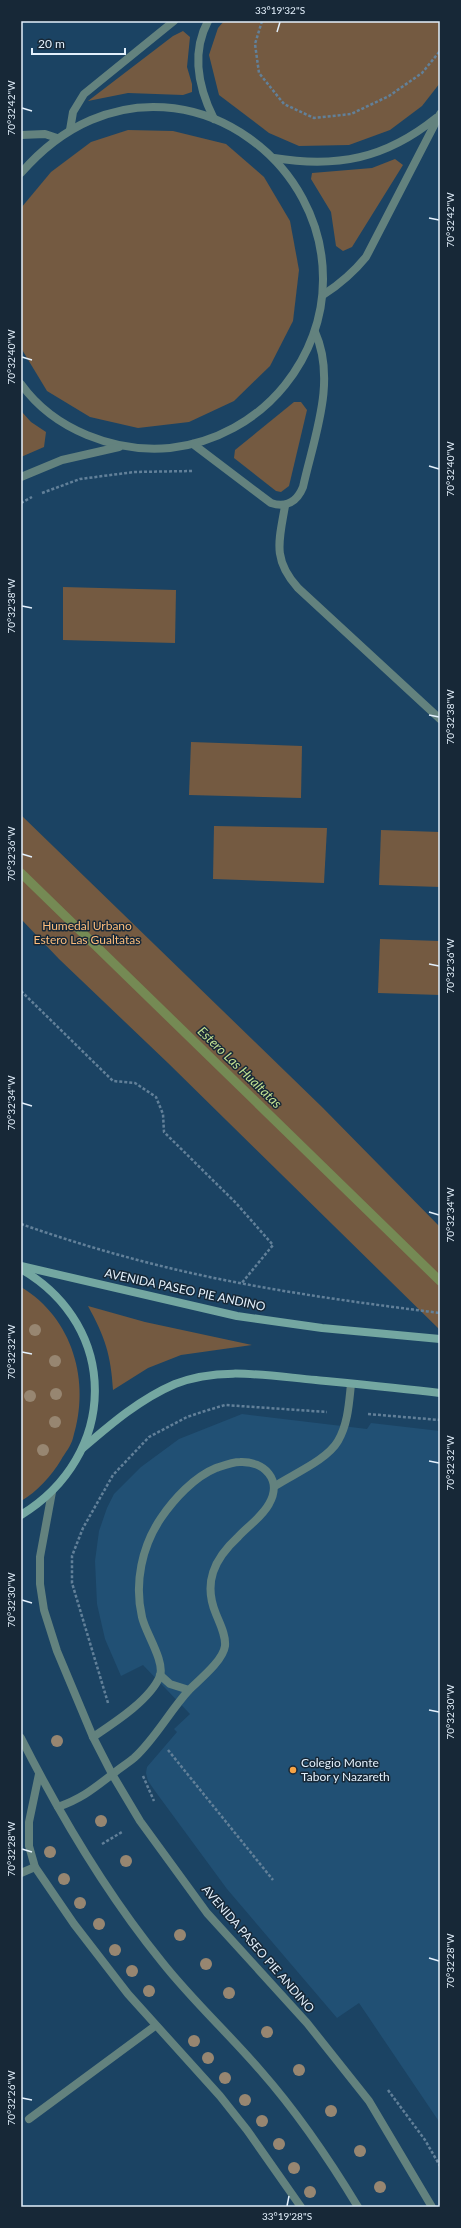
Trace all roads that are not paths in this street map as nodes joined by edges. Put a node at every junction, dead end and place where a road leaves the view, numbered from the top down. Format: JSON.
{"nodes":[{"id":1,"x":174,"y":21,"type":"edge"},
{"id":2,"x":208,"y":21,"type":"edge"},
{"id":3,"x":439,"y":115,"type":"edge"},
{"id":4,"x":214,"y":119,"type":"junction"},
{"id":5,"x":70,"y":130,"type":"junction"},
{"id":6,"x":21,"y":135,"type":"edge"},
{"id":7,"x":57,"y":138,"type":"junction"},
{"id":8,"x":274,"y":158,"type":"junction"},
{"id":9,"x":21,"y":173,"type":"edge"},
{"id":10,"x":323,"y":295,"type":"junction"},
{"id":11,"x":315,"y":332,"type":"junction"},
{"id":12,"x":21,"y":384,"type":"edge"},
{"id":13,"x":193,"y":444,"type":"junction"},
{"id":14,"x":125,"y":446,"type":"junction"},
{"id":15,"x":21,"y":477,"type":"edge"},
{"id":16,"x":285,"y":506,"type":"junction"},
{"id":17,"x":440,"y":719,"type":"edge"},
{"id":18,"x":21,"y":1267,"type":"edge"},
{"id":19,"x":440,"y":1339,"type":"edge"},
{"id":20,"x":351,"y":1384,"type":"junction"},
{"id":21,"x":440,"y":1393,"type":"edge"},
{"id":22,"x":83,"y":1448,"type":"junction"},
{"id":23,"x":275,"y":1486,"type":"junction"},
{"id":24,"x":52,"y":1492,"type":"junction"},
{"id":25,"x":21,"y":1515,"type":"edge"},
{"id":26,"x":160,"y":1675,"type":"junction"},
{"id":27,"x":189,"y":1690,"type":"junction"},
{"id":28,"x":93,"y":1737,"type":"junction"},
{"id":29,"x":21,"y":1738,"type":"edge"},
{"id":30,"x":39,"y":1774,"type":"junction"},
{"id":31,"x":112,"y":1774,"type":"junction"},
{"id":32,"x":58,"y":1807,"type":"junction"},
{"id":33,"x":35,"y":1867,"type":"junction"},
{"id":34,"x":21,"y":1873,"type":"edge"},
{"id":35,"x":155,"y":2026,"type":"junction"},
{"id":36,"x":29,"y":2119,"type":"dead end"},
{"id":37,"x":301,"y":2207,"type":"edge"},
{"id":38,"x":358,"y":2207,"type":"edge"},
{"id":39,"x":432,"y":2207,"type":"edge"}],
"edges":[{"from":1,"to":5,"type":"street"},
{"from":2,"to":4,"type":"street"},
{"from":3,"to":8,"type":"street"},
{"from":3,"to":10,"type":"street"},
{"from":4,"to":5,"type":"street"},
{"from":4,"to":8,"type":"street"},
{"from":5,"to":7,"type":"street"},
{"from":6,"to":7,"type":"street"},
{"from":7,"to":9,"type":"street"},
{"from":8,"to":10,"type":"street"},
{"from":10,"to":11,"type":"street"},
{"from":11,"to":13,"type":"street"},
{"from":11,"to":16,"type":"street"},
{"from":12,"to":14,"type":"street"},
{"from":13,"to":14,"type":"street"},
{"from":13,"to":16,"type":"street"},
{"from":14,"to":15,"type":"street"},
{"from":16,"to":17,"type":"street"},
{"from":18,"to":19,"type":"main road","name":"AVENIDA PASEO PIE ANDINO"},
{"from":18,"to":22,"type":"main road"},
{"from":20,"to":21,"type":"main road"},
{"from":20,"to":22,"type":"main road"},
{"from":20,"to":23,"type":"street"},
{"from":22,"to":24,"type":"main road"},
{"from":23,"to":26,"type":"street"},
{"from":23,"to":27,"type":"street"},
{"from":24,"to":25,"type":"main road"},
{"from":24,"to":28,"type":"street","name":"AVENIDA PASEO PIE ANDINO"},
{"from":26,"to":27,"type":"street"},
{"from":26,"to":28,"type":"street"},
{"from":27,"to":31,"type":"street"},
{"from":28,"to":31,"type":"street","name":"AVENIDA PASEO PIE ANDINO"},
{"from":29,"to":30,"type":"street"},
{"from":30,"to":32,"type":"street"},
{"from":30,"to":33,"type":"street"},
{"from":31,"to":32,"type":"street"},
{"from":31,"to":39,"type":"street","name":"AVENIDA PASEO PIE ANDINO"},
{"from":32,"to":38,"type":"street"},
{"from":33,"to":34,"type":"street"},
{"from":33,"to":35,"type":"street"},
{"from":35,"to":36,"type":"street"},
{"from":35,"to":37,"type":"street"}]}
